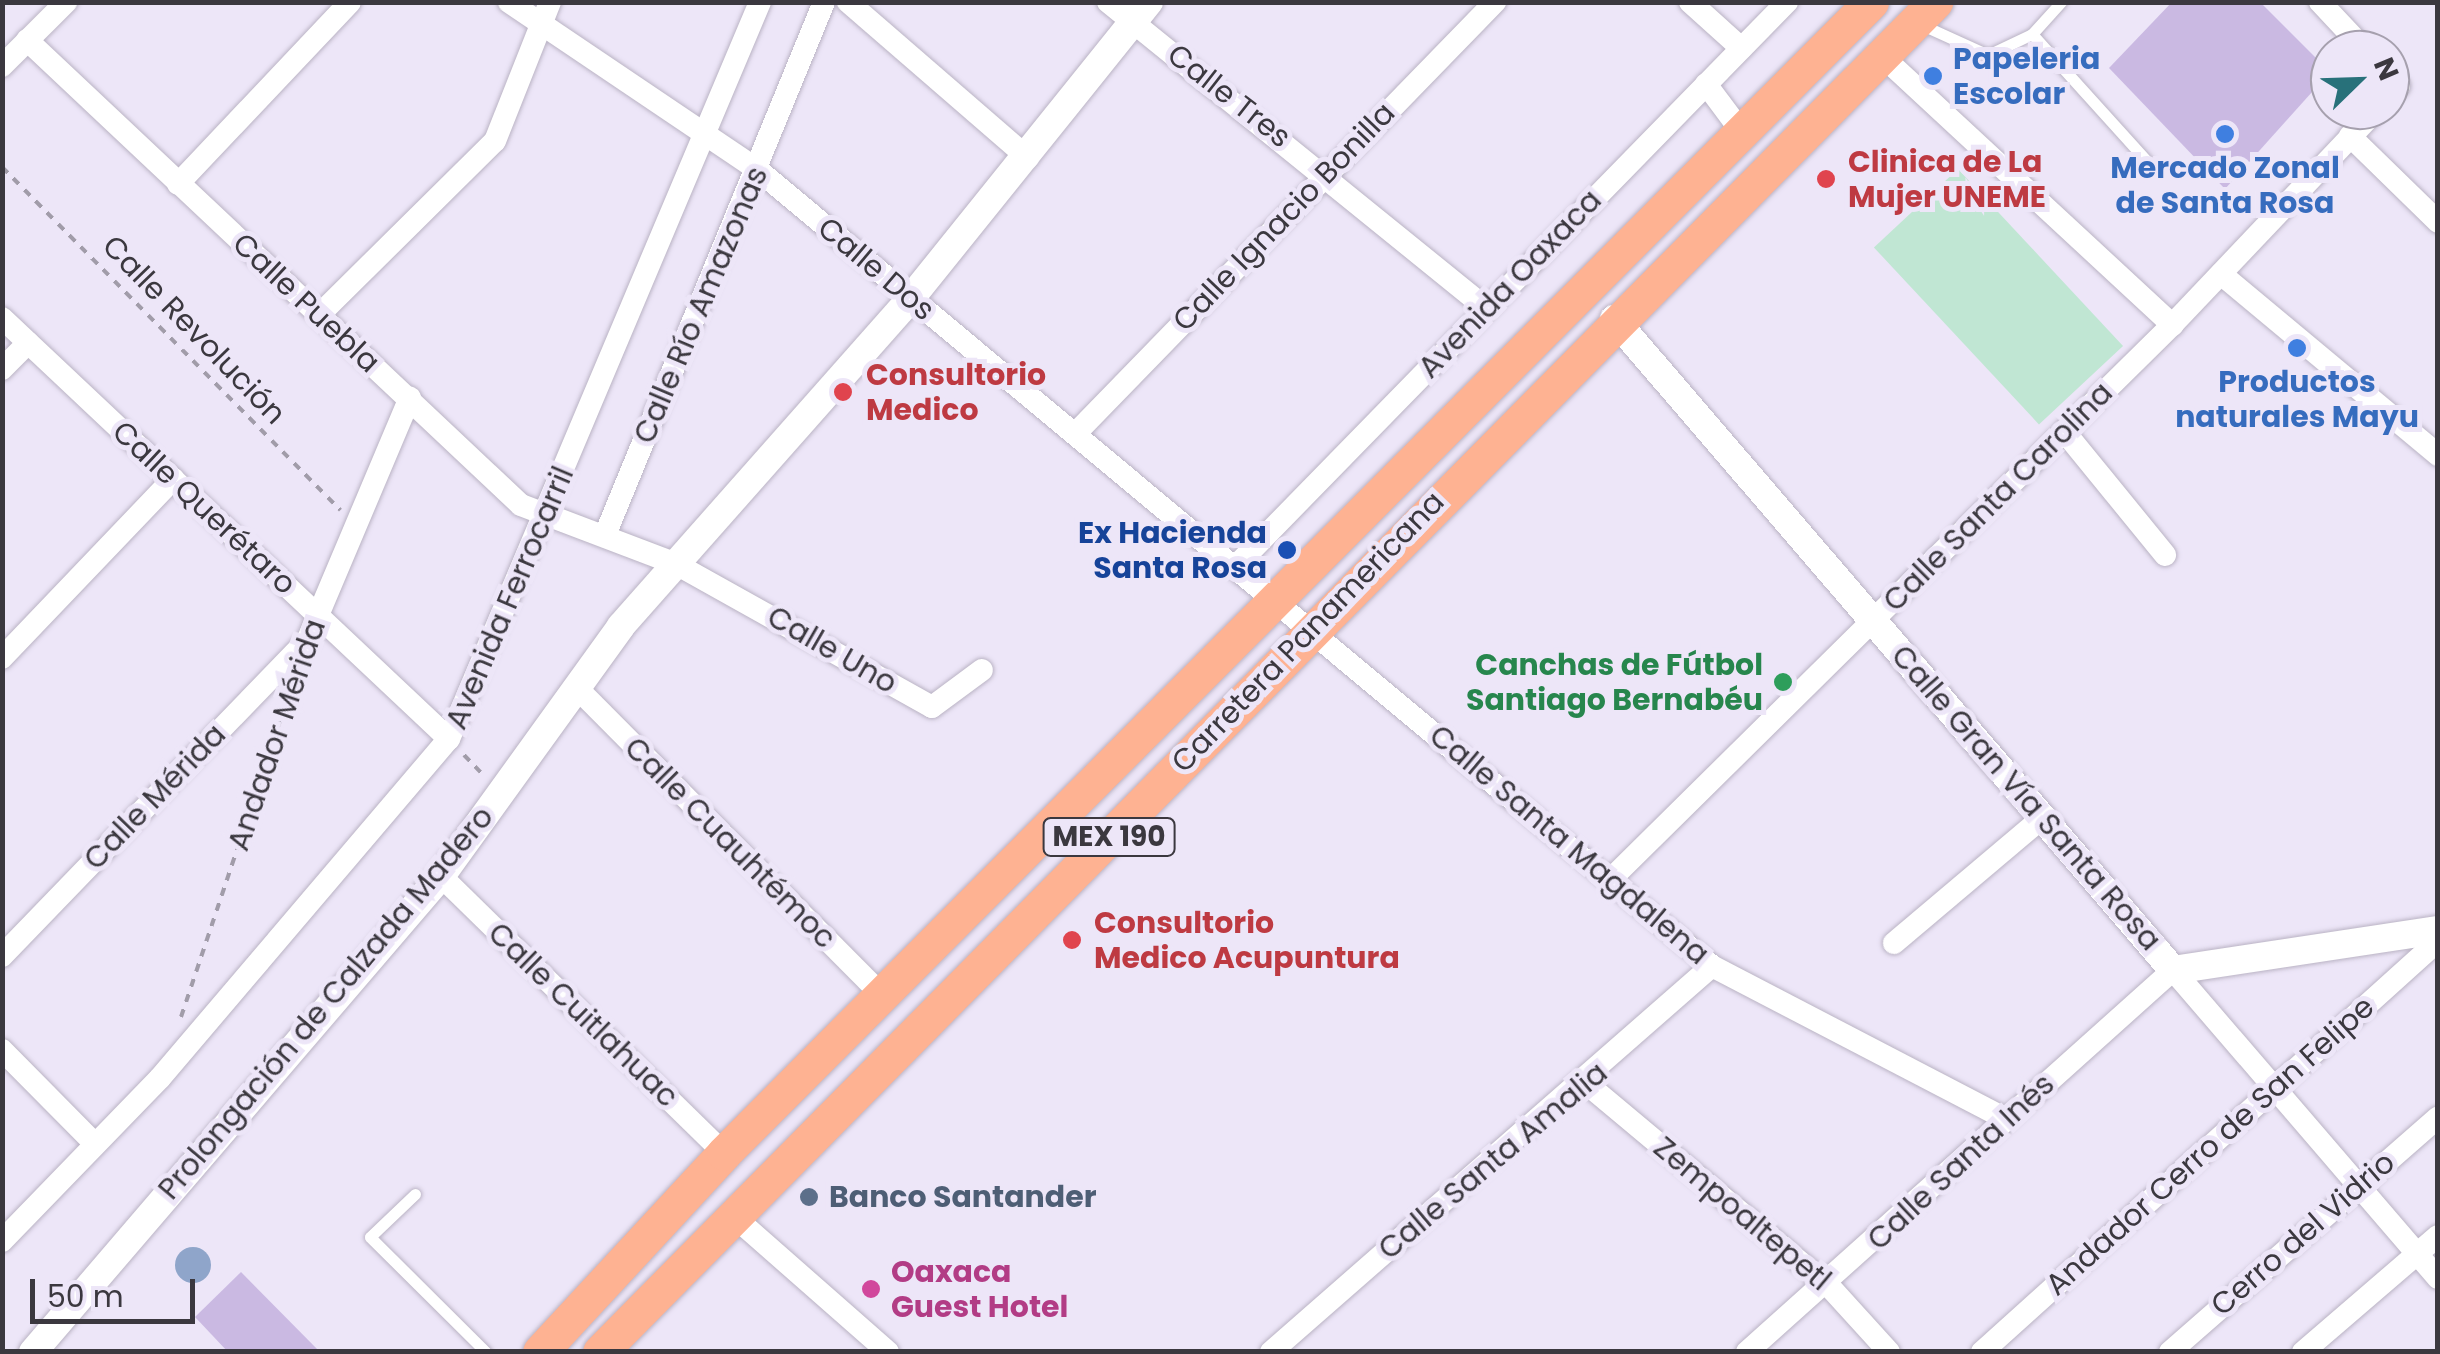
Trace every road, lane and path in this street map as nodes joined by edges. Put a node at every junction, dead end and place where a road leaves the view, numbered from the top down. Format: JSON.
{"nodes":[{"id":1,"x":66,"y":2,"type":"edge"},
{"id":2,"x":350,"y":2,"type":"edge"},
{"id":3,"x":509,"y":2,"type":"edge"},
{"id":4,"x":550,"y":2,"type":"edge"},
{"id":5,"x":760,"y":2,"type":"edge"},
{"id":6,"x":824,"y":2,"type":"edge"},
{"id":7,"x":848,"y":2,"type":"edge"},
{"id":8,"x":1108,"y":2,"type":"edge"},
{"id":9,"x":1495,"y":2,"type":"edge"},
{"id":10,"x":1690,"y":2,"type":"edge"},
{"id":11,"x":1786,"y":2,"type":"edge"},
{"id":12,"x":1871,"y":2,"type":"edge"},
{"id":13,"x":2061,"y":2,"type":"edge"},
{"id":14,"x":2320,"y":2,"type":"edge"},
{"id":15,"x":1926,"y":12,"type":"edge"},
{"id":16,"x":1142,"y":13,"type":"edge"},
{"id":17,"x":538,"y":30,"type":"junction"},
{"id":18,"x":2346,"y":30,"type":"edge"},
{"id":19,"x":2032,"y":34,"type":"junction"},
{"id":20,"x":27,"y":40,"type":"junction"},
{"id":21,"x":1741,"y":48,"type":"junction"},
{"id":22,"x":1882,"y":56,"type":"junction"},
{"id":23,"x":2,"y":66,"type":"edge"},
{"id":24,"x":1706,"y":84,"type":"junction"},
{"id":25,"x":2356,"y":130,"type":"edge"},
{"id":26,"x":1742,"y":131,"type":"junction"},
{"id":27,"x":2350,"y":136,"type":"junction"},
{"id":28,"x":708,"y":137,"type":"junction"},
{"id":29,"x":1028,"y":158,"type":"junction"},
{"id":30,"x":2,"y":166,"type":"edge"},
{"id":31,"x":2153,"y":168,"type":"dead end"},
{"id":32,"x":758,"y":170,"type":"junction"},
{"id":33,"x":1326,"y":171,"type":"junction"},
{"id":34,"x":178,"y":184,"type":"junction"},
{"id":35,"x":2438,"y":222,"type":"edge"},
{"id":36,"x":2221,"y":274,"type":"junction"},
{"id":37,"x":911,"y":298,"type":"junction"},
{"id":38,"x":1486,"y":308,"type":"junction"},
{"id":39,"x":319,"y":315,"type":"junction"},
{"id":40,"x":2,"y":318,"type":"edge"},
{"id":41,"x":1614,"y":319,"type":"junction"},
{"id":42,"x":2172,"y":324,"type":"junction"},
{"id":43,"x":28,"y":343,"type":"junction"},
{"id":44,"x":2,"y":369,"type":"edge"},
{"id":45,"x":410,"y":398,"type":"junction"},
{"id":46,"x":2064,"y":432,"type":"junction"},
{"id":47,"x":1075,"y":434,"type":"junction"},
{"id":48,"x":2438,"y":456,"type":"edge"},
{"id":49,"x":173,"y":479,"type":"junction"},
{"id":50,"x":546,"y":514,"type":"junction"},
{"id":51,"x":354,"y":524,"type":"junction"},
{"id":52,"x":605,"y":535,"type":"junction"},
{"id":53,"x":2165,"y":555,"type":"dead end"},
{"id":54,"x":676,"y":564,"type":"junction"},
{"id":55,"x":1235,"y":567,"type":"junction"},
{"id":56,"x":1272,"y":598,"type":"junction"},
{"id":57,"x":319,"y":615,"type":"junction"},
{"id":58,"x":1873,"y":620,"type":"junction"},
{"id":59,"x":1310,"y":630,"type":"junction"},
{"id":60,"x":308,"y":639,"type":"junction"},
{"id":61,"x":2,"y":658,"type":"edge"},
{"id":62,"x":982,"y":670,"type":"dead end"},
{"id":63,"x":580,"y":691,"type":"junction"},
{"id":64,"x":449,"y":739,"type":"junction"},
{"id":65,"x":502,"y":796,"type":"junction"},
{"id":66,"x":2043,"y":818,"type":"junction"},
{"id":67,"x":441,"y":876,"type":"junction"},
{"id":68,"x":1612,"y":877,"type":"junction"},
{"id":69,"x":2438,"y":930,"type":"edge"},
{"id":70,"x":2438,"y":940,"type":"edge"},
{"id":71,"x":1894,"y":942,"type":"dead end"},
{"id":72,"x":2,"y":956,"type":"edge"},
{"id":73,"x":1712,"y":966,"type":"junction"},
{"id":74,"x":2173,"y":970,"type":"junction"},
{"id":75,"x":881,"y":994,"type":"junction"},
{"id":76,"x":179,"y":1023,"type":"dead end"},
{"id":77,"x":2,"y":1050,"type":"edge"},
{"id":78,"x":1587,"y":1084,"type":"junction"},
{"id":79,"x":2274,"y":1091,"type":"junction"},
{"id":80,"x":2004,"y":1118,"type":"junction"},
{"id":81,"x":2438,"y":1118,"type":"edge"},
{"id":82,"x":94,"y":1143,"type":"junction"},
{"id":83,"x":724,"y":1153,"type":"junction"},
{"id":84,"x":2356,"y":1186,"type":"junction"},
{"id":85,"x":415,"y":1194,"type":"dead end"},
{"id":86,"x":731,"y":1214,"type":"junction"},
{"id":87,"x":2438,"y":1236,"type":"edge"},
{"id":88,"x":2,"y":1241,"type":"edge"},
{"id":89,"x":2416,"y":1253,"type":"junction"},
{"id":90,"x":2438,"y":1278,"type":"edge"},
{"id":91,"x":1829,"y":1286,"type":"junction"},
{"id":92,"x":32,"y":1352,"type":"edge"},
{"id":93,"x":486,"y":1352,"type":"edge"},
{"id":94,"x":540,"y":1352,"type":"edge"},
{"id":95,"x":600,"y":1352,"type":"edge"},
{"id":96,"x":888,"y":1352,"type":"edge"},
{"id":97,"x":1272,"y":1352,"type":"edge"},
{"id":98,"x":1747,"y":1352,"type":"edge"},
{"id":99,"x":1889,"y":1352,"type":"edge"},
{"id":100,"x":1982,"y":1352,"type":"edge"},
{"id":101,"x":2170,"y":1352,"type":"edge"},
{"id":102,"x":2303,"y":1352,"type":"edge"}],
"edges":[{"from":1,"to":20,"type":"street"},
{"from":2,"to":34,"type":"street"},
{"from":3,"to":17,"type":"street","name":"Calle Dos"},
{"from":4,"to":17,"type":"street"},
{"from":5,"to":28,"type":"street","name":"Avenida Ferrocarril"},
{"from":6,"to":32,"type":"street","name":"Calle Río Amazonas"},
{"from":7,"to":29,"type":"street"},
{"from":8,"to":16,"type":"street","name":"Calle Tres"},
{"from":9,"to":33,"type":"street","name":"Calle Ignacio Bonilla"},
{"from":10,"to":21,"type":"street"},
{"from":11,"to":21,"type":"street","name":"Avenida Oaxaca"},
{"from":12,"to":26,"type":"highway","name":"Carretera Panamericana","number":"MEX 190"},
{"from":13,"to":19,"type":"lane"},
{"from":14,"to":18,"type":"street"},
{"from":15,"to":19,"type":"lane"},
{"from":15,"to":22,"type":"highway","name":"Carretera Panamericana","number":"MEX 190"},
{"from":16,"to":29,"type":"street","name":"Prolongación de Calzada Madero"},
{"from":16,"to":33,"type":"street","name":"Calle Tres"},
{"from":17,"to":28,"type":"street","name":"Calle Dos"},
{"from":17,"to":39,"type":"street"},
{"from":19,"to":31,"type":"lane"},
{"from":20,"to":23,"type":"street"},
{"from":20,"to":34,"type":"street","name":"Calle Puebla"},
{"from":21,"to":24,"type":"street","name":"Avenida Oaxaca"},
{"from":22,"to":41,"type":"highway","name":"Carretera Panamericana","number":"MEX 190"},
{"from":22,"to":42,"type":"street"},
{"from":24,"to":26,"type":"street"},
{"from":24,"to":38,"type":"street","name":"Avenida Oaxaca"},
{"from":25,"to":27,"type":"street","name":"Calle Santa Carolina"},
{"from":26,"to":56,"type":"highway","name":"Carretera Panamericana","number":"MEX 190"},
{"from":27,"to":35,"type":"street"},
{"from":27,"to":36,"type":"street","name":"Calle Santa Carolina"},
{"from":28,"to":32,"type":"street","name":"Calle Dos"},
{"from":28,"to":50,"type":"street","name":"Avenida Ferrocarril"},
{"from":29,"to":37,"type":"street","name":"Prolongación de Calzada Madero"},
{"from":30,"to":51,"type":"path","name":"Calle Revolución"},
{"from":32,"to":37,"type":"street","name":"Calle Dos"},
{"from":32,"to":52,"type":"street","name":"Calle Río Amazonas"},
{"from":33,"to":38,"type":"street","name":"Calle Tres"},
{"from":33,"to":47,"type":"street","name":"Calle Ignacio Bonilla"},
{"from":34,"to":39,"type":"street","name":"Calle Puebla"},
{"from":36,"to":42,"type":"street","name":"Calle Santa Carolina"},
{"from":36,"to":48,"type":"street"},
{"from":37,"to":47,"type":"street","name":"Calle Dos"},
{"from":37,"to":54,"type":"street","name":"Prolongación de Calzada Madero"},
{"from":38,"to":55,"type":"street","name":"Avenida Oaxaca"},
{"from":39,"to":45,"type":"street","name":"Calle Puebla"},
{"from":40,"to":43,"type":"street","name":"Calle Querétaro"},
{"from":41,"to":58,"type":"street","name":"Calle Gran Vía Santa Rosa"},
{"from":41,"to":59,"type":"highway","name":"Carretera Panamericana","number":"MEX 190"},
{"from":42,"to":46,"type":"street","name":"Calle Santa Carolina"},
{"from":43,"to":44,"type":"street"},
{"from":43,"to":49,"type":"street","name":"Calle Querétaro"},
{"from":45,"to":50,"type":"street","name":"Calle Puebla"},
{"from":45,"to":51,"type":"street","name":"Andador Mérida"},
{"from":46,"to":53,"type":"street"},
{"from":46,"to":58,"type":"street","name":"Calle Santa Carolina"},
{"from":47,"to":55,"type":"street","name":"Calle Dos"},
{"from":49,"to":57,"type":"street","name":"Calle Querétaro"},
{"from":49,"to":61,"type":"street"},
{"from":50,"to":52,"type":"street","name":"Calle Puebla"},
{"from":50,"to":64,"type":"street","name":"Avenida Ferrocarril"},
{"from":51,"to":57,"type":"street","name":"Andador Mérida"},
{"from":52,"to":54,"type":"street"},
{"from":54,"to":62,"type":"street","name":"Calle Uno"},
{"from":54,"to":63,"type":"street","name":"Prolongación de Calzada Madero"},
{"from":55,"to":56,"type":"street","name":"Calle Dos"},
{"from":56,"to":59,"type":"street","name":"Calle Santa Magdalena"},
{"from":56,"to":75,"type":"highway","name":"Carretera Panamericana","number":"MEX 190"},
{"from":57,"to":60,"type":"street","name":"Andador Mérida"},
{"from":57,"to":64,"type":"street","name":"Calle Querétaro"},
{"from":58,"to":66,"type":"street","name":"Calle Gran Vía Santa Rosa"},
{"from":58,"to":68,"type":"street","name":"Calle Santa Carolina"},
{"from":59,"to":68,"type":"street","name":"Calle Santa Magdalena"},
{"from":59,"to":86,"type":"highway","name":"Carretera Panamericana","number":"MEX 190"},
{"from":60,"to":72,"type":"street","name":"Calle Mérida"},
{"from":60,"to":76,"type":"path","name":"Andador Mérida"},
{"from":63,"to":65,"type":"street","name":"Prolongación de Calzada Madero"},
{"from":63,"to":75,"type":"street","name":"Calle Cuauhtémoc"},
{"from":64,"to":65,"type":"path"},
{"from":64,"to":82,"type":"street","name":"Avenida Ferrocarril"},
{"from":65,"to":67,"type":"street","name":"Prolongación de Calzada Madero"},
{"from":66,"to":71,"type":"street"},
{"from":66,"to":74,"type":"street","name":"Calle Gran Vía Santa Rosa"},
{"from":67,"to":83,"type":"street","name":"Calle Cuitlahuac"},
{"from":67,"to":92,"type":"street","name":"Prolongación de Calzada Madero"},
{"from":68,"to":73,"type":"street","name":"Calle Santa Magdalena"},
{"from":69,"to":74,"type":"street"},
{"from":70,"to":79,"type":"street","name":"Andador Cerro de San Felipe"},
{"from":73,"to":78,"type":"street","name":"Calle Santa Amalia"},
{"from":73,"to":80,"type":"street","name":"Calle Santa Magdalena"},
{"from":74,"to":79,"type":"street","name":"Calle Gran Vía Santa Rosa"},
{"from":74,"to":80,"type":"street","name":"Calle Santa Inés"},
{"from":75,"to":83,"type":"highway","name":"Carretera Panamericana","number":"MEX 190"},
{"from":77,"to":82,"type":"street"},
{"from":78,"to":91,"type":"street","name":"Zempoaltepetl"},
{"from":78,"to":97,"type":"street","name":"Calle Santa Amalia"},
{"from":79,"to":84,"type":"street","name":"Calle Gran Vía Santa Rosa"},
{"from":79,"to":100,"type":"street","name":"Andador Cerro de San Felipe"},
{"from":80,"to":91,"type":"street","name":"Calle Santa Inés"},
{"from":81,"to":84,"type":"street","name":"Cerro del Vidrio"},
{"from":82,"to":88,"type":"street","name":"Avenida Ferrocarril"},
{"from":83,"to":94,"type":"highway","name":"Carretera Panamericana","number":"MEX 190"},
{"from":84,"to":89,"type":"street","name":"Calle Gran Vía Santa Rosa"},
{"from":84,"to":101,"type":"street","name":"Cerro del Vidrio"},
{"from":85,"to":93,"type":"lane"},
{"from":86,"to":95,"type":"highway","name":"Carretera Panamericana","number":"MEX 190"},
{"from":86,"to":96,"type":"street"},
{"from":87,"to":89,"type":"street"},
{"from":89,"to":90,"type":"street","name":"Calle Gran Vía Santa Rosa"},
{"from":89,"to":102,"type":"street"},
{"from":91,"to":98,"type":"street","name":"Calle Santa Inés"},
{"from":91,"to":99,"type":"street","name":"Zempoaltepetl"}]}
